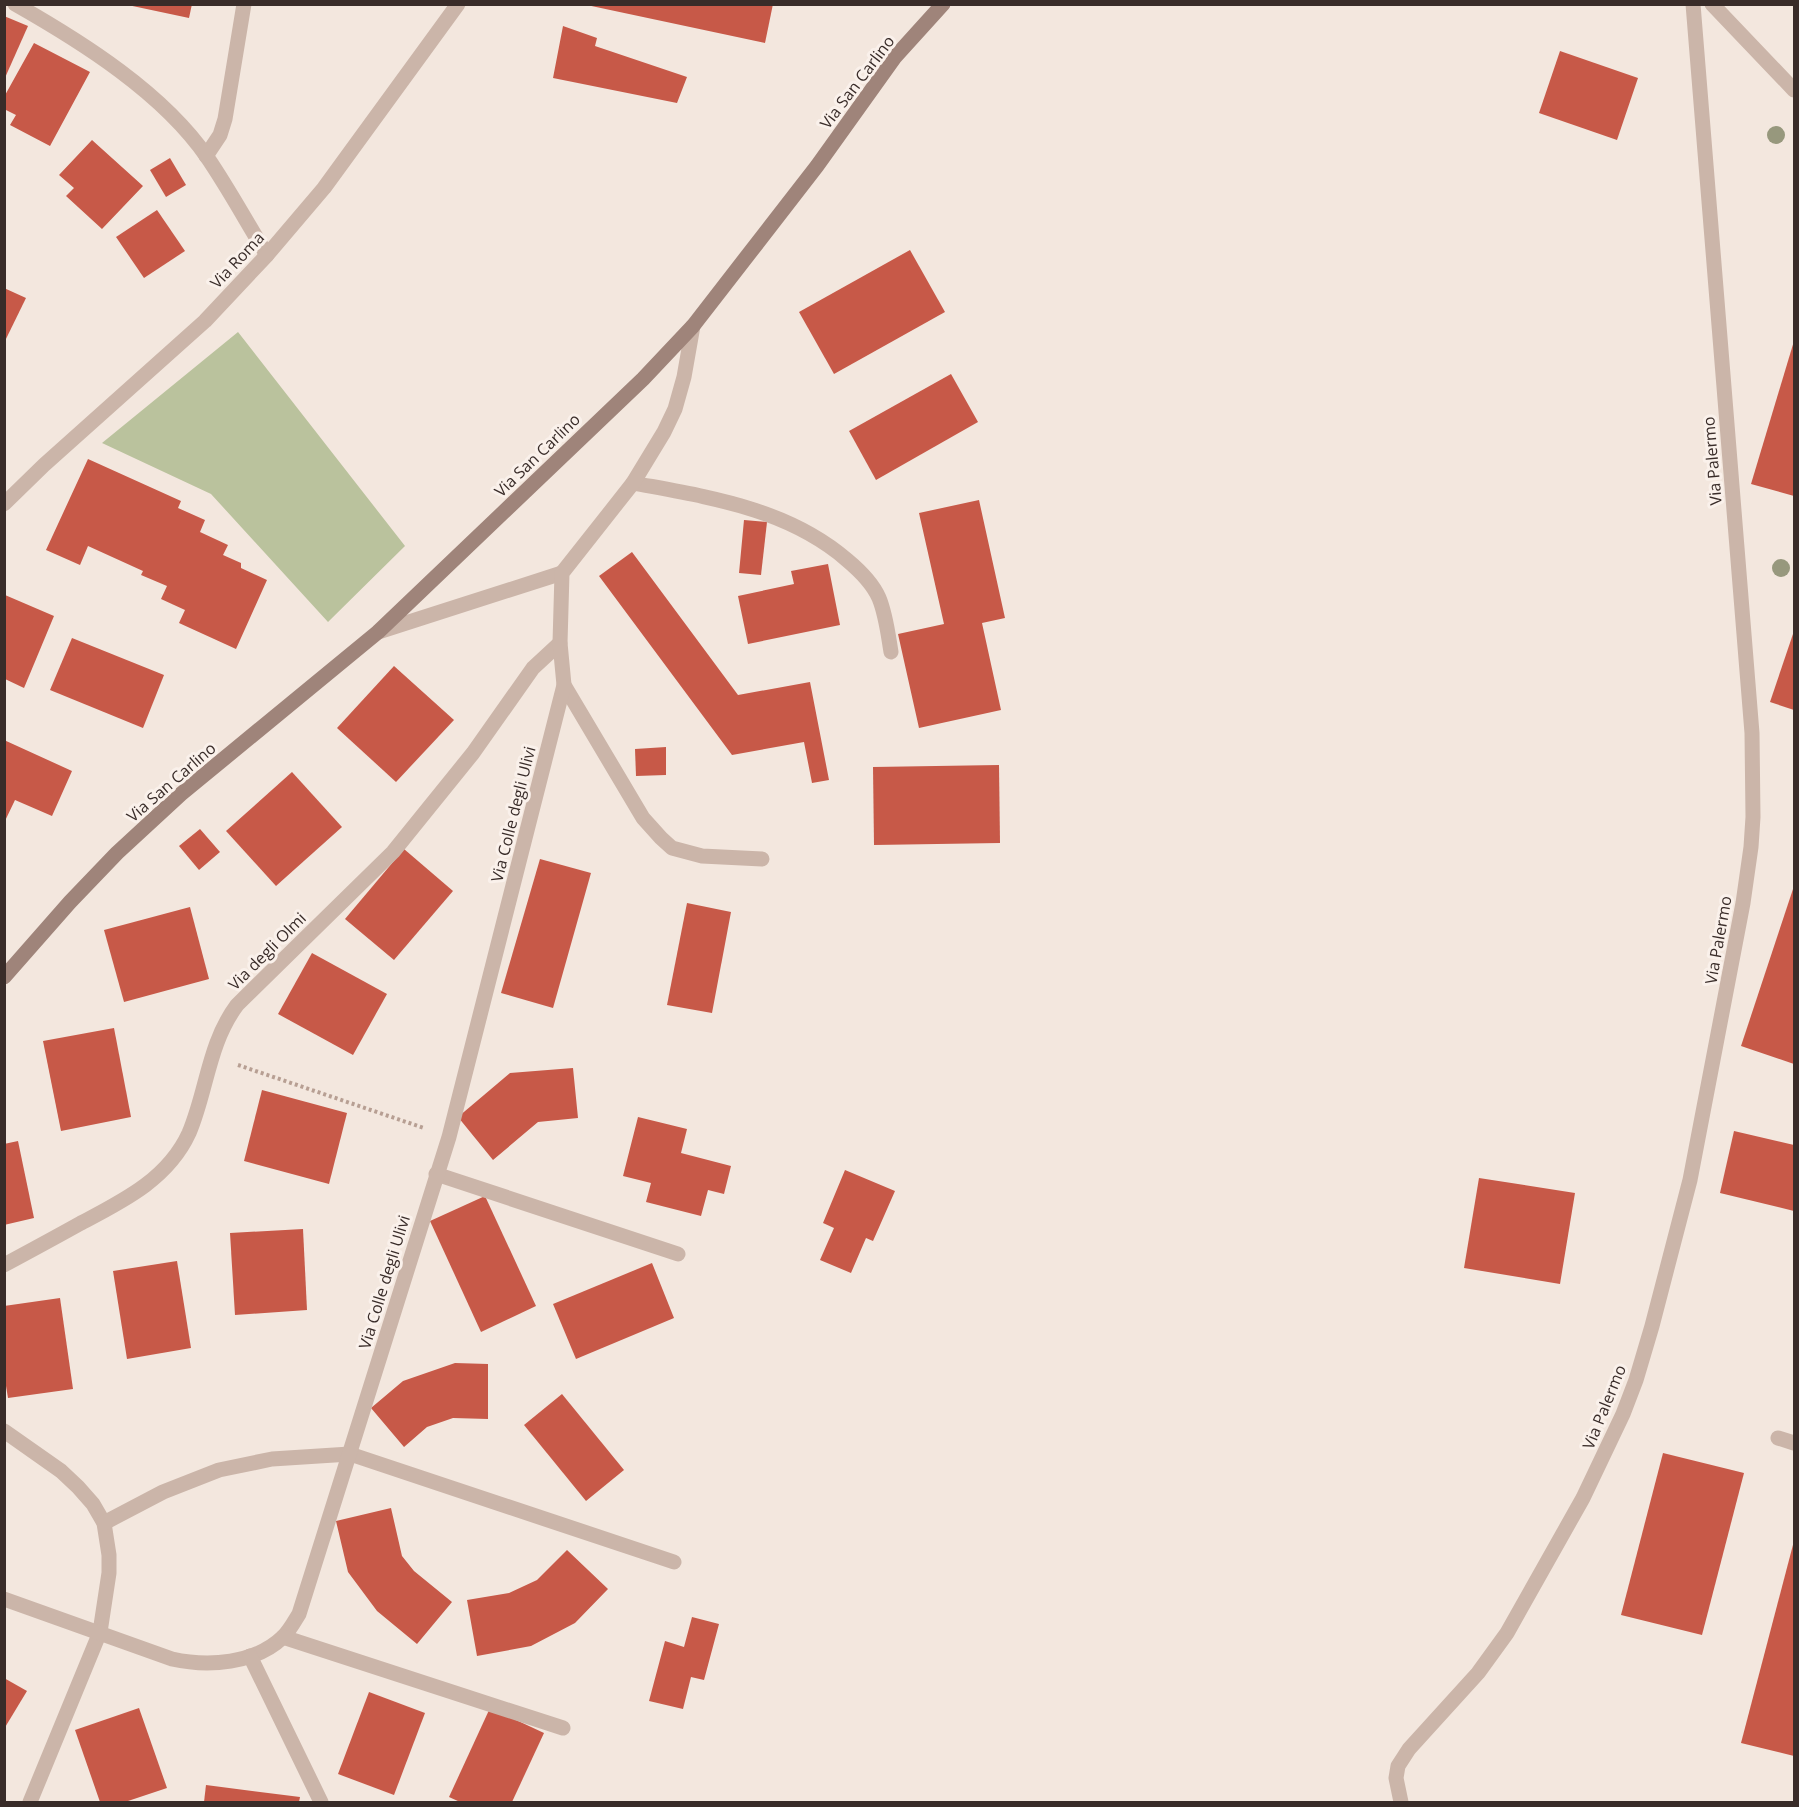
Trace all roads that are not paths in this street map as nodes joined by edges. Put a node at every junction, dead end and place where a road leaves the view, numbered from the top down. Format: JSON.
{"nodes":[{"id":1,"x":15,"y":4,"type":"edge"},
{"id":2,"x":244,"y":4,"type":"edge"},
{"id":3,"x":458,"y":4,"type":"edge"},
{"id":4,"x":943,"y":4,"type":"edge"},
{"id":5,"x":1693,"y":4,"type":"edge"},
{"id":6,"x":1712,"y":4,"type":"edge"},
{"id":7,"x":1794,"y":90,"type":"edge"},
{"id":8,"x":206,"y":156,"type":"junction"},
{"id":9,"x":267,"y":255,"type":"junction"},
{"id":10,"x":693,"y":326,"type":"junction"},
{"id":11,"x":633,"y":483,"type":"junction"},
{"id":12,"x":4,"y":504,"type":"edge"},
{"id":13,"x":562,"y":573,"type":"junction"},
{"id":14,"x":378,"y":632,"type":"junction"},
{"id":15,"x":560,"y":643,"type":"junction"},
{"id":16,"x":891,"y":652,"type":"dead end"},
{"id":17,"x":564,"y":685,"type":"junction"},
{"id":18,"x":762,"y":859,"type":"dead end"},
{"id":19,"x":4,"y":977,"type":"edge"},
{"id":20,"x":436,"y":1174,"type":"junction"},
{"id":21,"x":678,"y":1254,"type":"dead end"},
{"id":22,"x":4,"y":1265,"type":"edge"},
{"id":23,"x":4,"y":1431,"type":"edge"},
{"id":24,"x":1778,"y":1438,"type":"dead end"},
{"id":25,"x":1794,"y":1443,"type":"edge"},
{"id":26,"x":350,"y":1454,"type":"junction"},
{"id":27,"x":104,"y":1523,"type":"junction"},
{"id":28,"x":674,"y":1562,"type":"dead end"},
{"id":29,"x":4,"y":1599,"type":"edge"},
{"id":30,"x":100,"y":1632,"type":"junction"},
{"id":31,"x":283,"y":1637,"type":"junction"},
{"id":32,"x":250,"y":1656,"type":"junction"},
{"id":33,"x":564,"y":1728,"type":"dead end"},
{"id":34,"x":30,"y":1803,"type":"edge"},
{"id":35,"x":321,"y":1803,"type":"edge"},
{"id":36,"x":1401,"y":1803,"type":"edge"}],
"edges":[{"from":1,"to":8,"type":"street"},
{"from":2,"to":8,"type":"street"},
{"from":3,"to":9,"type":"street","name":"Via Roma"},
{"from":4,"to":10,"type":"street","name":"Via San Carlino"},
{"from":5,"to":36,"type":"street","name":"Via Palermo"},
{"from":6,"to":7,"type":"street"},
{"from":8,"to":9,"type":"street"},
{"from":9,"to":12,"type":"street","name":"Via Roma"},
{"from":10,"to":11,"type":"street","name":"Via San Carlino"},
{"from":10,"to":14,"type":"street","name":"Via San Carlino"},
{"from":11,"to":13,"type":"street","name":"Via San Carlino"},
{"from":11,"to":16,"type":"street"},
{"from":13,"to":14,"type":"street","name":"Via San Carlino"},
{"from":13,"to":15,"type":"street"},
{"from":14,"to":19,"type":"street","name":"Via San Carlino"},
{"from":15,"to":17,"type":"street","name":"Via Colle degli Ulivi"},
{"from":15,"to":22,"type":"street","name":"Via degli Olmi"},
{"from":17,"to":18,"type":"street"},
{"from":17,"to":20,"type":"street","name":"Via Colle degli Ulivi"},
{"from":20,"to":21,"type":"street"},
{"from":20,"to":26,"type":"street","name":"Via Colle degli Ulivi"},
{"from":23,"to":27,"type":"street"},
{"from":24,"to":25,"type":"street"},
{"from":26,"to":27,"type":"street"},
{"from":26,"to":28,"type":"street"},
{"from":26,"to":31,"type":"street","name":"Via Colle degli Ulivi"},
{"from":27,"to":30,"type":"street"},
{"from":29,"to":30,"type":"street","name":"Via Colle degli Ulivi"},
{"from":30,"to":32,"type":"street","name":"Via Colle degli Ulivi"},
{"from":30,"to":34,"type":"street"},
{"from":31,"to":32,"type":"street","name":"Via Colle degli Ulivi"},
{"from":31,"to":33,"type":"street"},
{"from":32,"to":35,"type":"street"}]}
